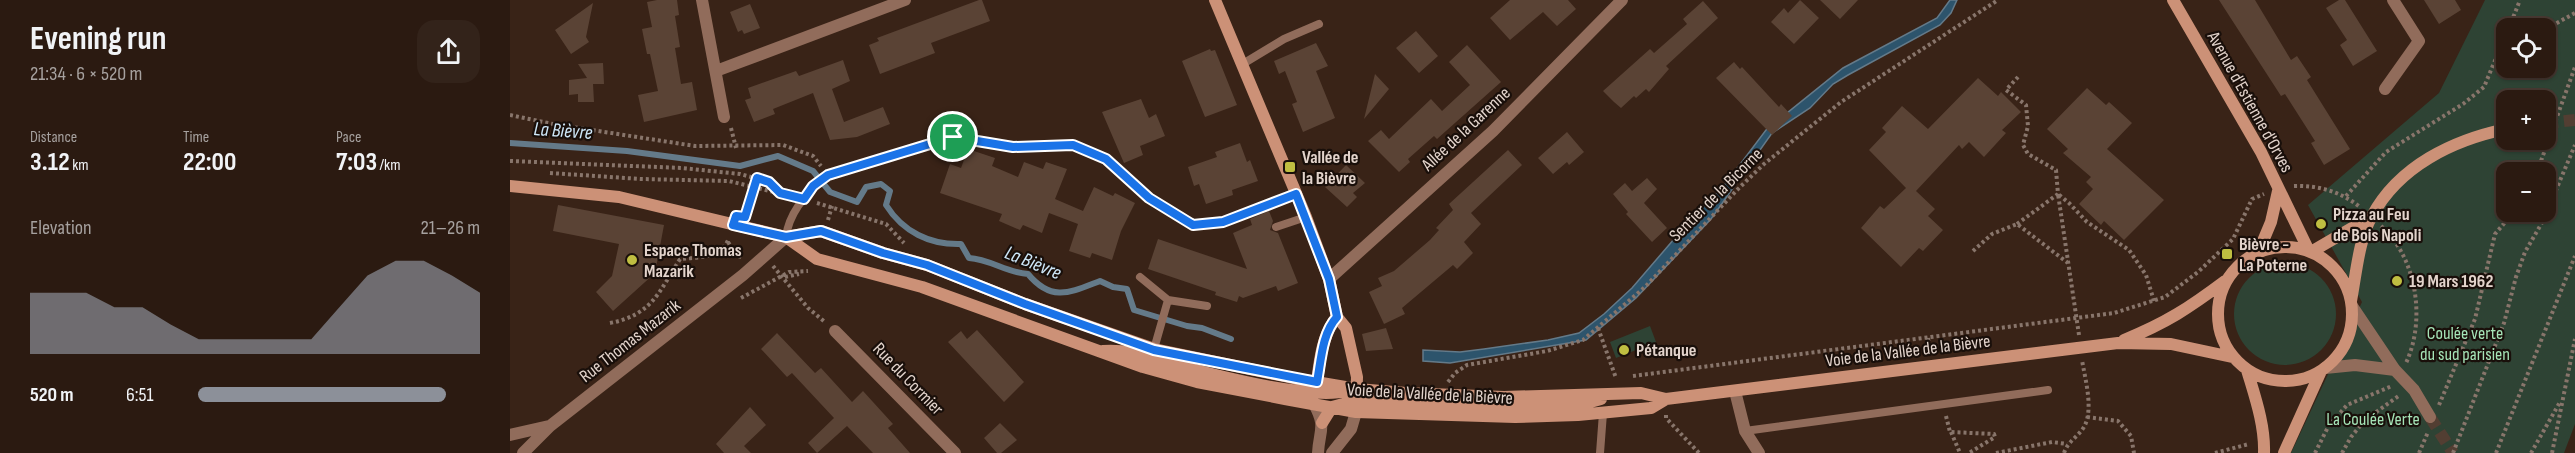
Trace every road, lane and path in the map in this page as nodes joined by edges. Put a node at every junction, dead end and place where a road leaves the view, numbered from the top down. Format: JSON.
{"nodes":[{"id":1,"x":702,"y":0,"type":"edge"},
{"id":2,"x":905,"y":0,"type":"edge"},
{"id":3,"x":1215,"y":0,"type":"edge"},
{"id":4,"x":1622,"y":0,"type":"edge"},
{"id":5,"x":1998,"y":0,"type":"edge"},
{"id":6,"x":2173,"y":0,"type":"edge"},
{"id":7,"x":2393,"y":0,"type":"edge"},
{"id":8,"x":2520,"y":0,"type":"edge"},
{"id":9,"x":2575,"y":13,"type":"edge"},
{"id":10,"x":2513,"y":18,"type":"edge"},
{"id":11,"x":2556,"y":23,"type":"edge"},
{"id":12,"x":1319,"y":24,"type":"dead end"},
{"id":13,"x":2496,"y":61,"type":"edge"},
{"id":14,"x":1241,"y":65,"type":"junction"},
{"id":15,"x":2575,"y":68,"type":"edge"},
{"id":16,"x":716,"y":71,"type":"junction"},
{"id":17,"x":2018,"y":77,"type":"dead end"},
{"id":18,"x":2385,"y":89,"type":"dead end"},
{"id":19,"x":510,"y":115,"type":"edge"},
{"id":20,"x":724,"y":117,"type":"dead end"},
{"id":21,"x":732,"y":130,"type":"dead end"},
{"id":22,"x":2496,"y":132,"type":"edge"},
{"id":23,"x":2575,"y":146,"type":"edge"},
{"id":24,"x":736,"y":148,"type":"junction"},
{"id":25,"x":510,"y":161,"type":"edge"},
{"id":26,"x":2540,"y":162,"type":"edge"},
{"id":27,"x":538,"y":172,"type":"dead end"},
{"id":28,"x":828,"y":175,"type":"junction"},
{"id":29,"x":757,"y":178,"type":"junction"},
{"id":30,"x":510,"y":186,"type":"edge"},
{"id":31,"x":754,"y":186,"type":"junction"},
{"id":32,"x":2556,"y":188,"type":"edge"},
{"id":33,"x":2278,"y":191,"type":"junction"},
{"id":34,"x":780,"y":193,"type":"junction"},
{"id":35,"x":1296,"y":194,"type":"junction"},
{"id":36,"x":2058,"y":194,"type":"junction"},
{"id":37,"x":2346,"y":196,"type":"junction"},
{"id":38,"x":804,"y":199,"type":"junction"},
{"id":39,"x":2359,"y":206,"type":"dead end"},
{"id":40,"x":1306,"y":217,"type":"junction"},
{"id":41,"x":2371,"y":217,"type":"junction"},
{"id":42,"x":2506,"y":222,"type":"edge"},
{"id":43,"x":2540,"y":222,"type":"edge"},
{"id":44,"x":2017,"y":224,"type":"junction"},
{"id":45,"x":733,"y":225,"type":"junction"},
{"id":46,"x":1276,"y":227,"type":"dead end"},
{"id":47,"x":2386,"y":230,"type":"dead end"},
{"id":48,"x":786,"y":237,"type":"junction"},
{"id":49,"x":728,"y":242,"type":"junction"},
{"id":50,"x":914,"y":247,"type":"dead end"},
{"id":51,"x":1973,"y":251,"type":"dead end"},
{"id":52,"x":2310,"y":252,"type":"junction"},
{"id":53,"x":2258,"y":253,"type":"junction"},
{"id":54,"x":2575,"y":256,"type":"edge"},
{"id":55,"x":746,"y":258,"type":"dead end"},
{"id":56,"x":765,"y":263,"type":"dead end"},
{"id":57,"x":2069,"y":264,"type":"junction"},
{"id":58,"x":814,"y":270,"type":"dead end"},
{"id":59,"x":784,"y":277,"type":"junction"},
{"id":60,"x":1140,"y":277,"type":"dead end"},
{"id":61,"x":1329,"y":279,"type":"junction"},
{"id":62,"x":2227,"y":280,"type":"junction"},
{"id":63,"x":1168,"y":300,"type":"junction"},
{"id":64,"x":2154,"y":301,"type":"junction"},
{"id":65,"x":2352,"y":304,"type":"junction"},
{"id":66,"x":1208,"y":306,"type":"dead end"},
{"id":67,"x":1337,"y":317,"type":"junction"},
{"id":68,"x":610,"y":322,"type":"dead end"},
{"id":69,"x":1598,"y":328,"type":"junction"},
{"id":70,"x":835,"y":331,"type":"joint"},
{"id":71,"x":2575,"y":339,"type":"edge"},
{"id":72,"x":2118,"y":343,"type":"junction"},
{"id":73,"x":2080,"y":345,"type":"dead end"},
{"id":74,"x":1154,"y":350,"type":"junction"},
{"id":75,"x":2082,"y":356,"type":"dead end"},
{"id":76,"x":2232,"y":357,"type":"junction"},
{"id":77,"x":2247,"y":370,"type":"junction"},
{"id":78,"x":2323,"y":370,"type":"junction"},
{"id":79,"x":2398,"y":371,"type":"junction"},
{"id":80,"x":1616,"y":378,"type":"junction"},
{"id":81,"x":1609,"y":379,"type":"dead end"},
{"id":82,"x":1459,"y":382,"type":"dead end"},
{"id":83,"x":2048,"y":390,"type":"dead end"},
{"id":84,"x":2445,"y":390,"type":"dead end"},
{"id":85,"x":1735,"y":391,"type":"junction"},
{"id":86,"x":1316,"y":393,"type":"junction"},
{"id":87,"x":1357,"y":395,"type":"junction"},
{"id":88,"x":2562,"y":398,"type":"junction"},
{"id":89,"x":1666,"y":399,"type":"junction"},
{"id":90,"x":2395,"y":400,"type":"dead end"},
{"id":91,"x":1332,"y":407,"type":"junction"},
{"id":92,"x":1603,"y":413,"type":"junction"},
{"id":93,"x":2087,"y":417,"type":"junction"},
{"id":94,"x":2430,"y":417,"type":"tunnel mouth"},
{"id":95,"x":1322,"y":423,"type":"junction"},
{"id":96,"x":550,"y":426,"type":"junction"},
{"id":97,"x":1745,"y":431,"type":"junction"},
{"id":98,"x":1950,"y":432,"type":"dead end"},
{"id":99,"x":510,"y":435,"type":"edge"},
{"id":100,"x":2067,"y":444,"type":"junction"},
{"id":101,"x":2422,"y":445,"type":"dead end"},
{"id":102,"x":2264,"y":447,"type":"edge"},
{"id":103,"x":523,"y":453,"type":"edge"},
{"id":104,"x":954,"y":453,"type":"edge"},
{"id":105,"x":1318,"y":453,"type":"edge"},
{"id":106,"x":1332,"y":453,"type":"edge"},
{"id":107,"x":1600,"y":453,"type":"edge"},
{"id":108,"x":1699,"y":453,"type":"edge"},
{"id":109,"x":1759,"y":453,"type":"edge"},
{"id":110,"x":1960,"y":453,"type":"edge"},
{"id":111,"x":1996,"y":453,"type":"edge"},
{"id":112,"x":2064,"y":453,"type":"edge"},
{"id":113,"x":2134,"y":453,"type":"edge"},
{"id":114,"x":2215,"y":453,"type":"edge"},
{"id":115,"x":2284,"y":453,"type":"edge"},
{"id":116,"x":2315,"y":453,"type":"edge"},
{"id":117,"x":2342,"y":453,"type":"edge"},
{"id":118,"x":2419,"y":453,"type":"edge"},
{"id":119,"x":2453,"y":453,"type":"edge"},
{"id":120,"x":2496,"y":453,"type":"edge"},
{"id":121,"x":2531,"y":453,"type":"edge"},
{"id":122,"x":2552,"y":453,"type":"edge"}],
"edges":[{"from":1,"to":16,"type":"street"},
{"from":2,"to":16,"type":"street"},
{"from":3,"to":14,"type":"main road"},
{"from":4,"to":61,"type":"street","name":"Allée de la Garenne"},
{"from":5,"to":69,"type":"path","name":"Sentier de la Bicorne"},
{"from":6,"to":33,"type":"main road","name":"Avenue d'Estienne d'Orves"},
{"from":7,"to":18,"type":"street"},
{"from":8,"to":10,"type":"path"},
{"from":9,"to":11,"type":"path"},
{"from":12,"to":14,"type":"lane"},
{"from":13,"to":37,"type":"path"},
{"from":14,"to":35,"type":"main road"},
{"from":15,"to":26,"type":"path"},
{"from":16,"to":20,"type":"street"},
{"from":17,"to":36,"type":"path"},
{"from":19,"to":24,"type":"path"},
{"from":21,"to":24,"type":"path"},
{"from":22,"to":41,"type":"main road"},
{"from":23,"to":32,"type":"path"},
{"from":24,"to":28,"type":"path"},
{"from":25,"to":29,"type":"path"},
{"from":27,"to":31,"type":"path"},
{"from":28,"to":35,"type":"lane"},
{"from":28,"to":38,"type":"lane"},
{"from":29,"to":31,"type":"path"},
{"from":29,"to":34,"type":"path"},
{"from":30,"to":45,"type":"main road","name":"Voie de la Vallée de la Bièvre"},
{"from":31,"to":34,"type":"path"},
{"from":31,"to":45,"type":"path"},
{"from":33,"to":37,"type":"path"},
{"from":33,"to":52,"type":"main road","name":"Avenue d'Estienne d'Orves"},
{"from":33,"to":53,"type":"main road","name":"Avenue d'Estienne d'Orves"},
{"from":33,"to":64,"type":"path"},
{"from":34,"to":38,"type":"path"},
{"from":35,"to":40,"type":"main road"},
{"from":36,"to":44,"type":"path"},
{"from":36,"to":57,"type":"path"},
{"from":36,"to":64,"type":"path"},
{"from":37,"to":39,"type":"path"},
{"from":38,"to":48,"type":"lane"},
{"from":38,"to":50,"type":"path"},
{"from":40,"to":46,"type":"lane"},
{"from":40,"to":61,"type":"main road"},
{"from":41,"to":52,"type":"main road"},
{"from":41,"to":65,"type":"main road"},
{"from":42,"to":84,"type":"path"},
{"from":43,"to":119,"type":"path"},
{"from":44,"to":51,"type":"path"},
{"from":44,"to":57,"type":"path"},
{"from":45,"to":48,"type":"main road","name":"Voie de la Vallée de la Bièvre"},
{"from":45,"to":49,"type":"path"},
{"from":47,"to":79,"type":"path"},
{"from":48,"to":74,"type":"main road","name":"Voie de la Vallée de la Bièvre"},
{"from":48,"to":86,"type":"main road","name":"Voie de la Vallée de la Bièvre"},
{"from":48,"to":96,"type":"street","name":"Rue Thomas Mazarik"},
{"from":49,"to":55,"type":"path"},
{"from":49,"to":68,"type":"path"},
{"from":52,"to":53,"type":"main road"},
{"from":52,"to":65,"type":"main road"},
{"from":53,"to":62,"type":"main road"},
{"from":54,"to":120,"type":"path"},
{"from":56,"to":59,"type":"path"},
{"from":57,"to":73,"type":"path"},
{"from":58,"to":59,"type":"path"},
{"from":59,"to":70,"type":"path"},
{"from":60,"to":63,"type":"lane"},
{"from":61,"to":67,"type":"main road"},
{"from":62,"to":72,"type":"main road","name":"Voie de la Vallée de la Bièvre"},
{"from":62,"to":76,"type":"main road"},
{"from":63,"to":66,"type":"lane"},
{"from":63,"to":74,"type":"lane"},
{"from":64,"to":80,"type":"path"},
{"from":65,"to":78,"type":"main road"},
{"from":65,"to":79,"type":"street"},
{"from":67,"to":86,"type":"main road"},
{"from":67,"to":87,"type":"main road"},
{"from":69,"to":80,"type":"path"},
{"from":69,"to":82,"type":"path","name":"Sentier de la Bicorne"},
{"from":70,"to":104,"type":"street","name":"Rue du Cormier"},
{"from":71,"to":88,"type":"path"},
{"from":72,"to":76,"type":"main road","name":"Voie de la Vallée de la Bièvre"},
{"from":72,"to":85,"type":"main road","name":"Voie de la Vallée de la Bièvre"},
{"from":74,"to":86,"type":"main road","name":"Voie de la Vallée de la Bièvre"},
{"from":75,"to":93,"type":"path"},
{"from":76,"to":77,"type":"main road"},
{"from":77,"to":78,"type":"main road"},
{"from":77,"to":102,"type":"main road"},
{"from":78,"to":79,"type":"street"},
{"from":78,"to":115,"type":"main road"},
{"from":79,"to":94,"type":"street"},
{"from":79,"to":116,"type":"path"},
{"from":80,"to":81,"type":"path"},
{"from":83,"to":97,"type":"lane"},
{"from":85,"to":89,"type":"main road","name":"Voie de la Vallée de la Bièvre"},
{"from":85,"to":97,"type":"street"},
{"from":86,"to":87,"type":"main road"},
{"from":86,"to":91,"type":"main road","name":"Voie de la Vallée de la Bièvre"},
{"from":86,"to":95,"type":"street"},
{"from":87,"to":89,"type":"main road","name":"Voie de la Vallée de la Bièvre"},
{"from":87,"to":91,"type":"main road","name":"Voie de la Vallée de la Bièvre"},
{"from":87,"to":92,"type":"main road","name":"Voie de la Vallée de la Bièvre"},
{"from":87,"to":106,"type":"street"},
{"from":88,"to":121,"type":"path"},
{"from":88,"to":122,"type":"path"},
{"from":89,"to":92,"type":"main road","name":"Voie de la Vallée de la Bièvre"},
{"from":89,"to":108,"type":"path"},
{"from":90,"to":117,"type":"path"},
{"from":91,"to":95,"type":"main road"},
{"from":92,"to":107,"type":"lane"},
{"from":93,"to":100,"type":"path"},
{"from":93,"to":113,"type":"path"},
{"from":95,"to":105,"type":"street"},
{"from":96,"to":99,"type":"street","name":"Rue Thomas Mazarik"},
{"from":96,"to":103,"type":"street","name":"Rue Thomas Mazarik"},
{"from":97,"to":109,"type":"street"},
{"from":98,"to":110,"type":"path"},
{"from":100,"to":111,"type":"path"},
{"from":100,"to":112,"type":"path"},
{"from":101,"to":118,"type":"path"},
{"from":102,"to":114,"type":"path"}]}
